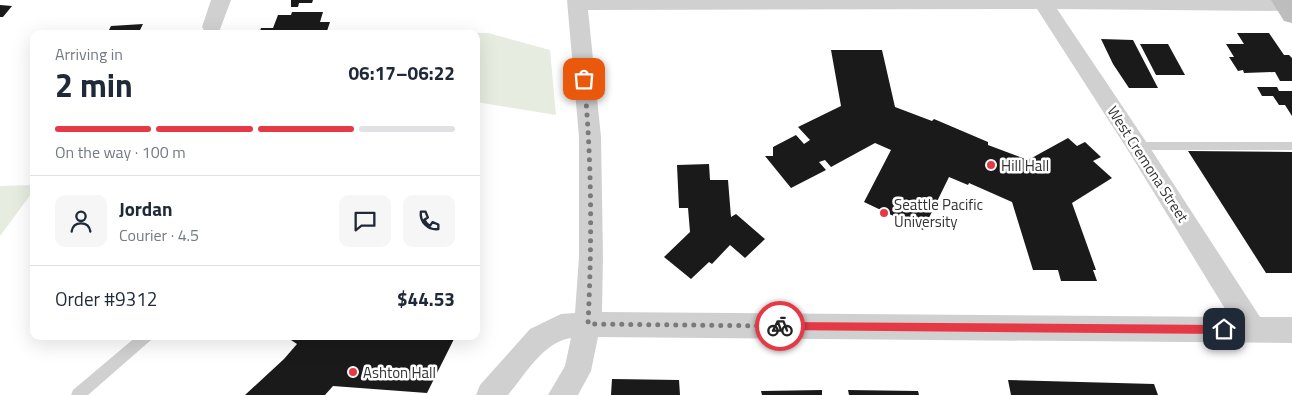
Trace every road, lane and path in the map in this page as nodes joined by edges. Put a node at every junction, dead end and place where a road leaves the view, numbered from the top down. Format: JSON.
{"nodes":[{"id":1,"x":221,"y":0,"type":"edge"},
{"id":2,"x":1042,"y":1,"type":"edge"},
{"id":3,"x":577,"y":2,"type":"edge"},
{"id":4,"x":1286,"y":6,"type":"edge"},
{"id":5,"x":212,"y":27,"type":"dead end"},
{"id":6,"x":1137,"y":146,"type":"junction"},
{"id":7,"x":1292,"y":146,"type":"edge"},
{"id":8,"x":588,"y":324,"type":"junction"},
{"id":9,"x":1253,"y":330,"type":"junction"},
{"id":10,"x":1292,"y":330,"type":"edge"},
{"id":11,"x":142,"y":340,"type":"edge"},
{"id":12,"x":78,"y":395,"type":"edge"},
{"id":13,"x":490,"y":395,"type":"edge"},
{"id":14,"x":562,"y":395,"type":"edge"}],
"edges":[{"from":1,"to":5,"type":"street"},
{"from":2,"to":3,"type":"street"},
{"from":2,"to":4,"type":"street"},
{"from":2,"to":6,"type":"street","name":"West Cremona Street"},
{"from":3,"to":8,"type":"street"},
{"from":6,"to":7,"type":"lane"},
{"from":6,"to":9,"type":"street","name":"West Cremona Street"},
{"from":8,"to":9,"type":"street"},
{"from":8,"to":13,"type":"street"},
{"from":8,"to":14,"type":"street"},
{"from":9,"to":10,"type":"street"},
{"from":11,"to":12,"type":"lane"}]}
